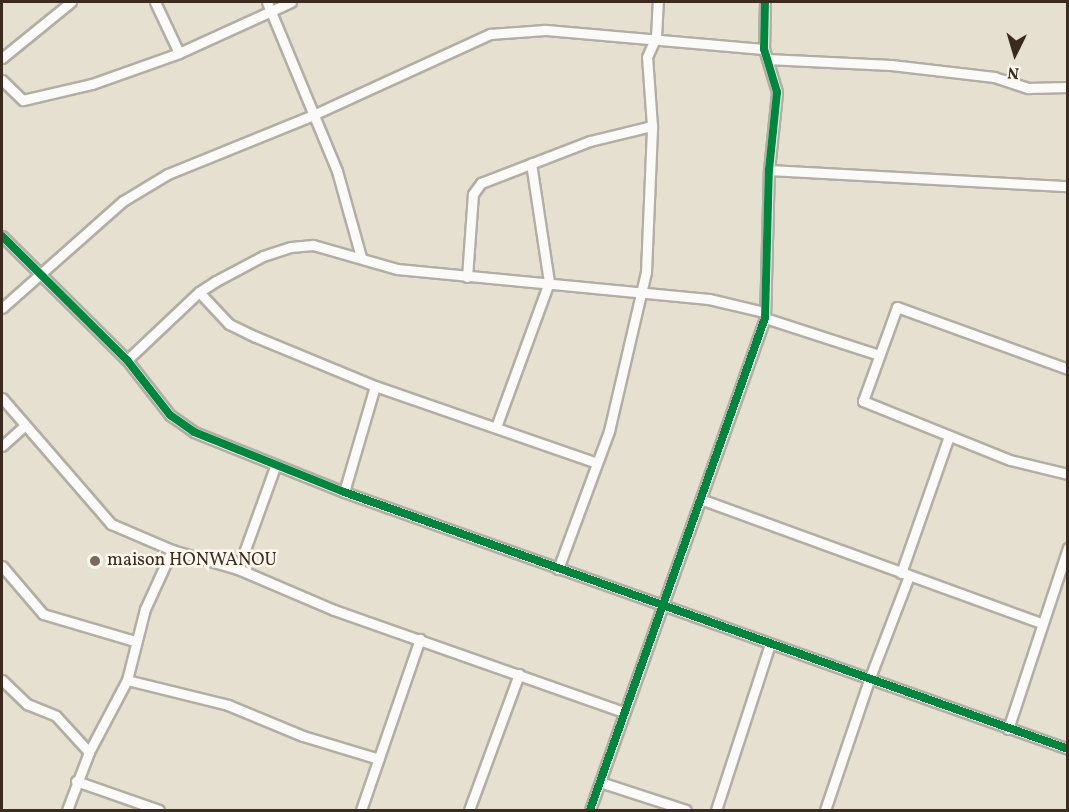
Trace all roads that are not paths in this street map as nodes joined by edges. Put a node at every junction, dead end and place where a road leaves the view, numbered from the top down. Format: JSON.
{"nodes":[{"id":1,"x":71,"y":2,"type":"edge"},
{"id":2,"x":154,"y":2,"type":"edge"},
{"id":3,"x":291,"y":2,"type":"edge"},
{"id":4,"x":658,"y":2,"type":"edge"},
{"id":5,"x":765,"y":2,"type":"edge"},
{"id":6,"x":268,"y":6,"type":"edge"},
{"id":7,"x":656,"y":37,"type":"junction"},
{"id":8,"x":764,"y":49,"type":"junction"},
{"id":9,"x":179,"y":53,"type":"junction"},
{"id":10,"x":2,"y":58,"type":"edge"},
{"id":11,"x":767,"y":59,"type":"junction"},
{"id":12,"x":2,"y":80,"type":"edge"},
{"id":13,"x":1068,"y":87,"type":"edge"},
{"id":14,"x":314,"y":115,"type":"junction"},
{"id":15,"x":652,"y":126,"type":"junction"},
{"id":16,"x":531,"y":163,"type":"junction"},
{"id":17,"x":769,"y":170,"type":"junction"},
{"id":18,"x":1068,"y":186,"type":"edge"},
{"id":19,"x":2,"y":236,"type":"edge"},
{"id":20,"x":361,"y":257,"type":"junction"},
{"id":21,"x":39,"y":276,"type":"junction"},
{"id":22,"x":467,"y":277,"type":"junction"},
{"id":23,"x":549,"y":282,"type":"junction"},
{"id":24,"x":199,"y":292,"type":"junction"},
{"id":25,"x":641,"y":294,"type":"junction"},
{"id":26,"x":2,"y":308,"type":"edge"},
{"id":27,"x":765,"y":315,"type":"junction"},
{"id":28,"x":879,"y":355,"type":"junction"},
{"id":29,"x":127,"y":360,"type":"junction"},
{"id":30,"x":1068,"y":369,"type":"edge"},
{"id":31,"x":375,"y":386,"type":"junction"},
{"id":32,"x":2,"y":398,"type":"edge"},
{"id":33,"x":23,"y":427,"type":"junction"},
{"id":34,"x":496,"y":427,"type":"junction"},
{"id":35,"x":949,"y":436,"type":"junction"},
{"id":36,"x":2,"y":446,"type":"edge"},
{"id":37,"x":597,"y":463,"type":"junction"},
{"id":38,"x":275,"y":467,"type":"junction"},
{"id":39,"x":1068,"y":474,"type":"edge"},
{"id":40,"x":344,"y":492,"type":"junction"},
{"id":41,"x":703,"y":500,"type":"junction"},
{"id":42,"x":1068,"y":548,"type":"edge"},
{"id":43,"x":172,"y":550,"type":"junction"},
{"id":44,"x":2,"y":566,"type":"edge"},
{"id":45,"x":238,"y":569,"type":"junction"},
{"id":46,"x":558,"y":569,"type":"junction"},
{"id":47,"x":905,"y":575,"type":"junction"},
{"id":48,"x":664,"y":604,"type":"junction"},
{"id":49,"x":1041,"y":623,"type":"junction"},
{"id":50,"x":420,"y":639,"type":"junction"},
{"id":51,"x":135,"y":641,"type":"junction"},
{"id":52,"x":770,"y":644,"type":"junction"},
{"id":53,"x":519,"y":674,"type":"junction"},
{"id":54,"x":2,"y":680,"type":"edge"},
{"id":55,"x":127,"y":680,"type":"junction"},
{"id":56,"x":868,"y":680,"type":"junction"},
{"id":57,"x":624,"y":712,"type":"junction"},
{"id":58,"x":1008,"y":729,"type":"junction"},
{"id":59,"x":1068,"y":749,"type":"edge"},
{"id":60,"x":89,"y":752,"type":"junction"},
{"id":61,"x":379,"y":759,"type":"junction"},
{"id":62,"x":76,"y":781,"type":"junction"},
{"id":63,"x":600,"y":782,"type":"junction"},
{"id":64,"x":67,"y":810,"type":"edge"},
{"id":65,"x":159,"y":810,"type":"edge"},
{"id":66,"x":361,"y":810,"type":"edge"},
{"id":67,"x":469,"y":810,"type":"edge"},
{"id":68,"x":590,"y":810,"type":"edge"},
{"id":69,"x":686,"y":810,"type":"edge"},
{"id":70,"x":716,"y":810,"type":"edge"},
{"id":71,"x":827,"y":810,"type":"edge"}],
"edges":[{"from":1,"to":10,"type":"street"},
{"from":2,"to":9,"type":"street"},
{"from":3,"to":6,"type":"street"},
{"from":4,"to":7,"type":"street"},
{"from":5,"to":8,"type":"street"},
{"from":6,"to":9,"type":"street"},
{"from":6,"to":14,"type":"street"},
{"from":7,"to":8,"type":"street"},
{"from":7,"to":14,"type":"street"},
{"from":7,"to":15,"type":"street"},
{"from":8,"to":11,"type":"street"},
{"from":9,"to":12,"type":"street"},
{"from":11,"to":13,"type":"street"},
{"from":11,"to":17,"type":"street"},
{"from":14,"to":20,"type":"street"},
{"from":14,"to":21,"type":"street"},
{"from":15,"to":16,"type":"street"},
{"from":15,"to":25,"type":"street"},
{"from":16,"to":22,"type":"street"},
{"from":16,"to":23,"type":"street"},
{"from":17,"to":18,"type":"street"},
{"from":17,"to":27,"type":"street"},
{"from":19,"to":21,"type":"street"},
{"from":20,"to":22,"type":"street"},
{"from":20,"to":24,"type":"street"},
{"from":21,"to":26,"type":"street"},
{"from":21,"to":29,"type":"street"},
{"from":22,"to":23,"type":"street"},
{"from":23,"to":25,"type":"street"},
{"from":23,"to":34,"type":"street"},
{"from":24,"to":29,"type":"street"},
{"from":24,"to":31,"type":"street"},
{"from":25,"to":27,"type":"street"},
{"from":25,"to":37,"type":"street"},
{"from":27,"to":28,"type":"street"},
{"from":27,"to":41,"type":"street"},
{"from":28,"to":30,"type":"street"},
{"from":28,"to":35,"type":"street"},
{"from":29,"to":38,"type":"street"},
{"from":31,"to":34,"type":"street"},
{"from":31,"to":40,"type":"street"},
{"from":32,"to":33,"type":"street"},
{"from":33,"to":36,"type":"street"},
{"from":33,"to":43,"type":"street"},
{"from":34,"to":37,"type":"street"},
{"from":35,"to":39,"type":"street"},
{"from":35,"to":47,"type":"street"},
{"from":37,"to":46,"type":"street"},
{"from":38,"to":40,"type":"street"},
{"from":38,"to":45,"type":"street"},
{"from":40,"to":46,"type":"street"},
{"from":41,"to":47,"type":"street"},
{"from":41,"to":48,"type":"street"},
{"from":42,"to":49,"type":"street"},
{"from":43,"to":45,"type":"street"},
{"from":43,"to":51,"type":"street"},
{"from":44,"to":51,"type":"street"},
{"from":45,"to":50,"type":"street"},
{"from":46,"to":48,"type":"street"},
{"from":47,"to":49,"type":"street"},
{"from":47,"to":56,"type":"street"},
{"from":48,"to":52,"type":"street"},
{"from":48,"to":57,"type":"street"},
{"from":49,"to":58,"type":"street"},
{"from":50,"to":53,"type":"street"},
{"from":50,"to":61,"type":"street"},
{"from":51,"to":55,"type":"street"},
{"from":52,"to":56,"type":"street"},
{"from":52,"to":70,"type":"street"},
{"from":53,"to":57,"type":"street"},
{"from":53,"to":67,"type":"street"},
{"from":54,"to":60,"type":"street"},
{"from":55,"to":60,"type":"street"},
{"from":55,"to":61,"type":"street"},
{"from":56,"to":58,"type":"street"},
{"from":56,"to":71,"type":"street"},
{"from":57,"to":63,"type":"street"},
{"from":58,"to":59,"type":"street"},
{"from":60,"to":62,"type":"street"},
{"from":61,"to":66,"type":"street"},
{"from":62,"to":64,"type":"street"},
{"from":62,"to":65,"type":"street"},
{"from":63,"to":68,"type":"street"},
{"from":63,"to":69,"type":"street"}]}
